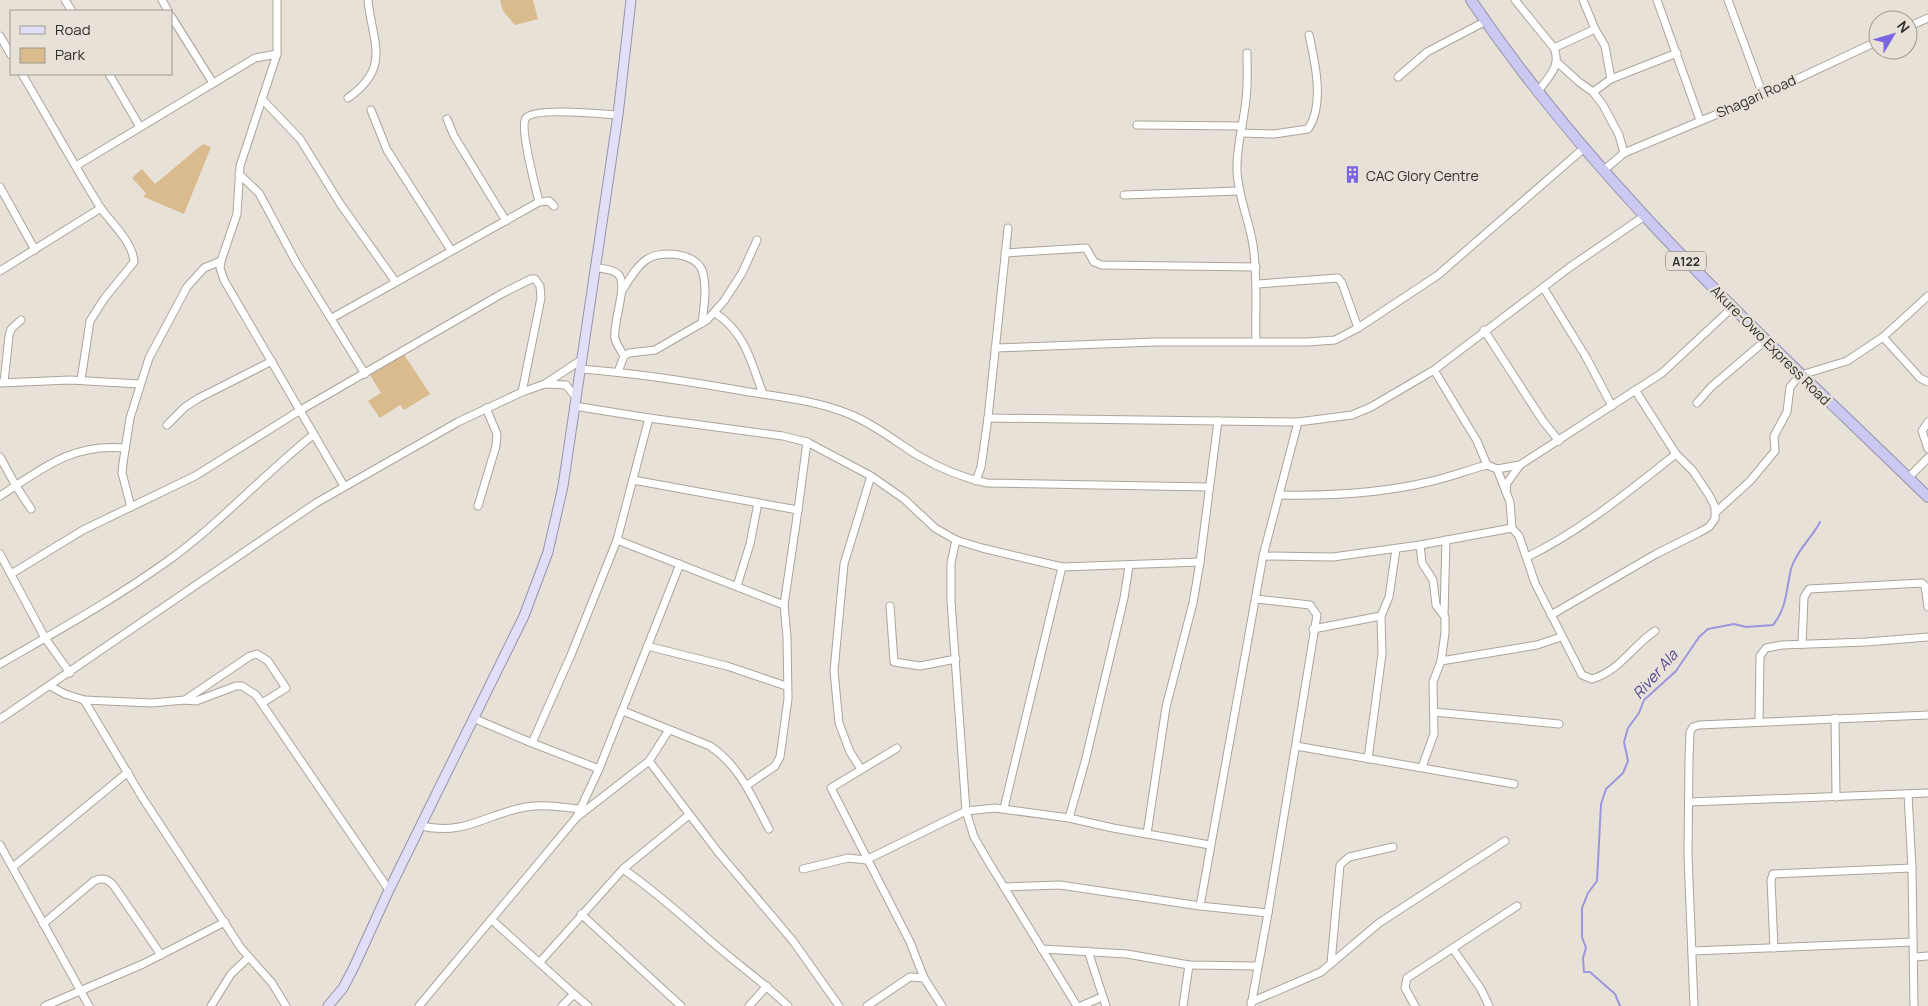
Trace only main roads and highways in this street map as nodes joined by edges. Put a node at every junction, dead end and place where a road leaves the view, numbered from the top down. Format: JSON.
{"nodes":[{"id":1,"x":632,"y":0,"type":"edge"},
{"id":2,"x":1471,"y":0,"type":"edge"},
{"id":3,"x":1928,"y":498,"type":"edge"},
{"id":4,"x":328,"y":1006,"type":"edge"}],
"edges":[{"from":1,"to":4,"type":"main road"},
{"from":2,"to":3,"type":"highway","name":"Akure-Owo Express Road","number":"A122"}]}
